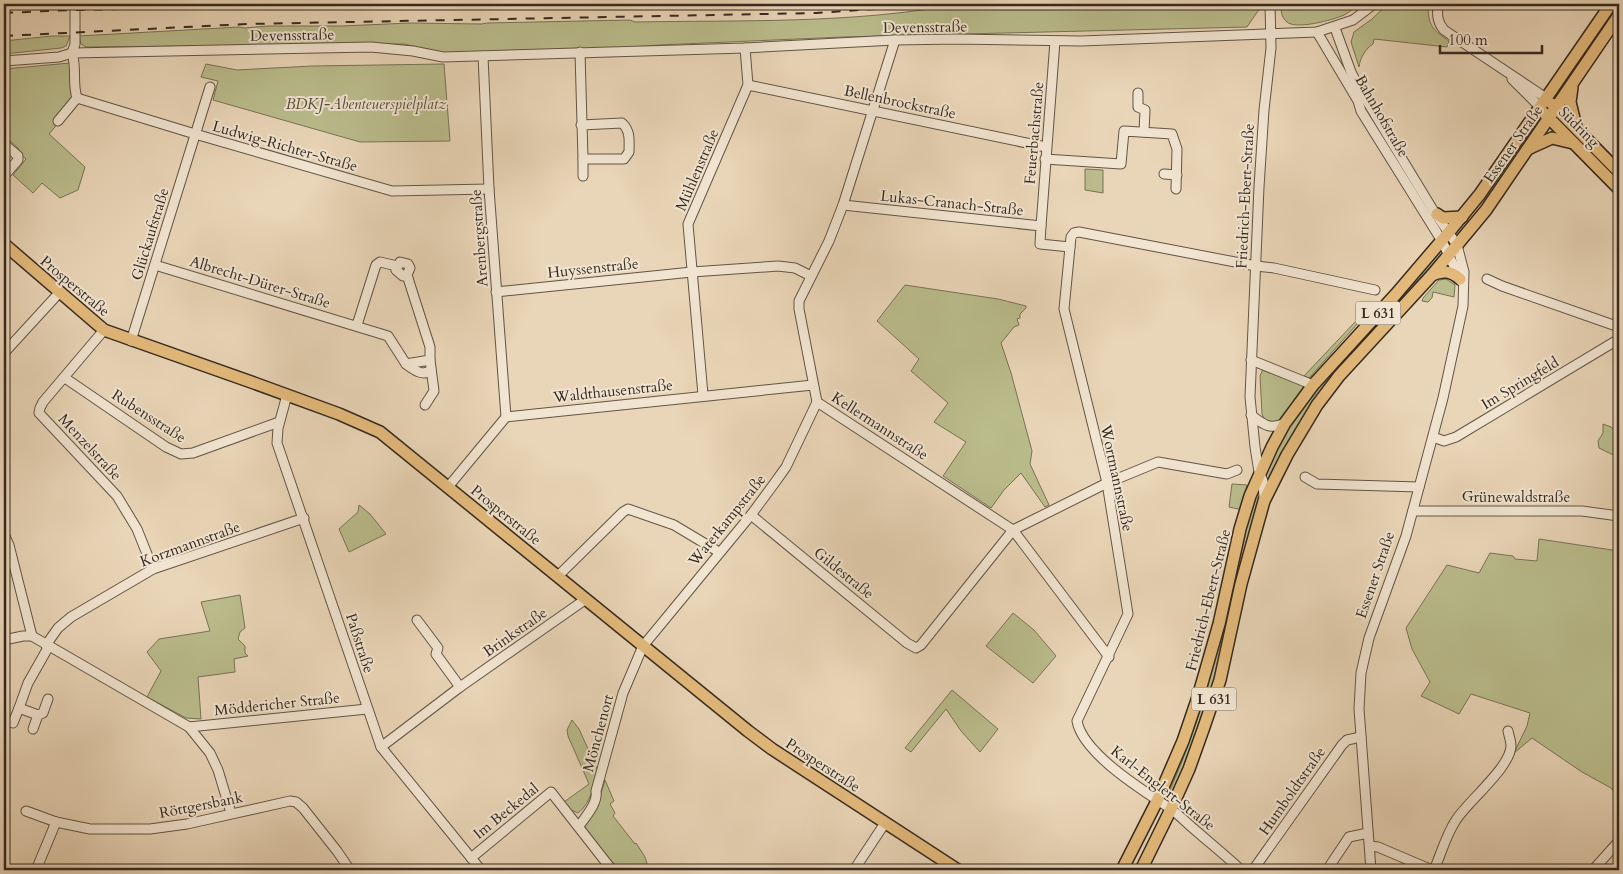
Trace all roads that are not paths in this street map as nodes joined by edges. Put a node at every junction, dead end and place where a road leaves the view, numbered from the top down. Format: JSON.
{"nodes":[{"id":1,"x":75,"y":4,"type":"edge"},
{"id":2,"x":1270,"y":4,"type":"edge"},
{"id":3,"x":1374,"y":4,"type":"edge"},
{"id":4,"x":1438,"y":4,"type":"edge"},
{"id":5,"x":1611,"y":4,"type":"edge"},
{"id":6,"x":1619,"y":14,"type":"edge"},
{"id":7,"x":1335,"y":28,"type":"junction"},
{"id":8,"x":1317,"y":32,"type":"junction"},
{"id":9,"x":1271,"y":33,"type":"junction"},
{"id":10,"x":895,"y":40,"type":"junction"},
{"id":11,"x":1055,"y":41,"type":"junction"},
{"id":12,"x":745,"y":48,"type":"junction"},
{"id":13,"x":580,"y":52,"type":"junction"},
{"id":14,"x":72,"y":53,"type":"junction"},
{"id":15,"x":483,"y":56,"type":"junction"},
{"id":16,"x":4,"y":61,"type":"edge"},
{"id":17,"x":1573,"y":83,"type":"junction"},
{"id":18,"x":748,"y":85,"type":"junction"},
{"id":19,"x":210,"y":87,"type":"dead end"},
{"id":20,"x":1138,"y":93,"type":"dead end"},
{"id":21,"x":77,"y":98,"type":"junction"},
{"id":22,"x":1543,"y":103,"type":"junction"},
{"id":23,"x":1556,"y":108,"type":"junction"},
{"id":24,"x":873,"y":110,"type":"junction"},
{"id":25,"x":1549,"y":118,"type":"junction"},
{"id":26,"x":58,"y":121,"type":"dead end"},
{"id":27,"x":581,"y":125,"type":"junction"},
{"id":28,"x":1576,"y":130,"type":"junction"},
{"id":29,"x":1144,"y":132,"type":"junction"},
{"id":30,"x":195,"y":134,"type":"junction"},
{"id":31,"x":4,"y":144,"type":"edge"},
{"id":32,"x":1575,"y":144,"type":"junction"},
{"id":33,"x":1046,"y":147,"type":"junction"},
{"id":34,"x":1526,"y":150,"type":"junction"},
{"id":35,"x":583,"y":159,"type":"junction"},
{"id":36,"x":1045,"y":159,"type":"junction"},
{"id":37,"x":1619,"y":172,"type":"edge"},
{"id":38,"x":1164,"y":174,"type":"dead end"},
{"id":39,"x":1177,"y":175,"type":"junction"},
{"id":40,"x":4,"y":176,"type":"edge"},
{"id":41,"x":583,"y":176,"type":"dead end"},
{"id":42,"x":489,"y":189,"type":"junction"},
{"id":43,"x":1176,"y":189,"type":"dead end"},
{"id":44,"x":1619,"y":189,"type":"edge"},
{"id":45,"x":843,"y":205,"type":"junction"},
{"id":46,"x":1436,"y":214,"type":"junction"},
{"id":47,"x":1462,"y":217,"type":"junction"},
{"id":48,"x":1041,"y":226,"type":"junction"},
{"id":49,"x":1446,"y":235,"type":"junction"},
{"id":50,"x":4,"y":244,"type":"edge"},
{"id":51,"x":1457,"y":245,"type":"junction"},
{"id":52,"x":1070,"y":247,"type":"junction"},
{"id":53,"x":1449,"y":254,"type":"junction"},
{"id":54,"x":155,"y":265,"type":"junction"},
{"id":55,"x":1256,"y":266,"type":"junction"},
{"id":56,"x":692,"y":272,"type":"junction"},
{"id":57,"x":1432,"y":275,"type":"junction"},
{"id":58,"x":811,"y":276,"type":"junction"},
{"id":59,"x":1486,"y":278,"type":"dead end"},
{"id":60,"x":1460,"y":279,"type":"junction"},
{"id":61,"x":1375,"y":290,"type":"dead end"},
{"id":62,"x":496,"y":292,"type":"junction"},
{"id":63,"x":59,"y":293,"type":"junction"},
{"id":64,"x":1464,"y":296,"type":"junction"},
{"id":65,"x":357,"y":325,"type":"junction"},
{"id":66,"x":1619,"y":327,"type":"edge"},
{"id":67,"x":104,"y":330,"type":"junction"},
{"id":68,"x":1619,"y":339,"type":"edge"},
{"id":69,"x":131,"y":341,"type":"junction"},
{"id":70,"x":4,"y":353,"type":"edge"},
{"id":71,"x":430,"y":360,"type":"junction"},
{"id":72,"x":1251,"y":360,"type":"junction"},
{"id":73,"x":406,"y":364,"type":"junction"},
{"id":74,"x":431,"y":370,"type":"junction"},
{"id":75,"x":65,"y":378,"type":"junction"},
{"id":76,"x":813,"y":385,"type":"junction"},
{"id":77,"x":1313,"y":385,"type":"junction"},
{"id":78,"x":703,"y":395,"type":"junction"},
{"id":79,"x":287,"y":396,"type":"junction"},
{"id":80,"x":817,"y":402,"type":"junction"},
{"id":81,"x":425,"y":405,"type":"dead end"},
{"id":82,"x":1251,"y":415,"type":"junction"},
{"id":83,"x":506,"y":417,"type":"junction"},
{"id":84,"x":279,"y":422,"type":"junction"},
{"id":85,"x":1285,"y":423,"type":"junction"},
{"id":86,"x":1433,"y":437,"type":"junction"},
{"id":87,"x":1236,"y":470,"type":"dead end"},
{"id":88,"x":1259,"y":472,"type":"junction"},
{"id":89,"x":1305,"y":477,"type":"dead end"},
{"id":90,"x":1107,"y":483,"type":"junction"},
{"id":91,"x":448,"y":486,"type":"junction"},
{"id":92,"x":1418,"y":487,"type":"junction"},
{"id":93,"x":1264,"y":501,"type":"junction"},
{"id":94,"x":1413,"y":511,"type":"junction"},
{"id":95,"x":751,"y":515,"type":"junction"},
{"id":96,"x":1619,"y":516,"type":"edge"},
{"id":97,"x":304,"y":518,"type":"junction"},
{"id":98,"x":1013,"y":530,"type":"junction"},
{"id":99,"x":4,"y":534,"type":"edge"},
{"id":100,"x":719,"y":552,"type":"junction"},
{"id":101,"x":153,"y":569,"type":"junction"},
{"id":102,"x":558,"y":576,"type":"junction"},
{"id":103,"x":586,"y":599,"type":"junction"},
{"id":104,"x":417,"y":620,"type":"dead end"},
{"id":105,"x":32,"y":636,"type":"junction"},
{"id":106,"x":4,"y":640,"type":"edge"},
{"id":107,"x":48,"y":646,"type":"junction"},
{"id":108,"x":643,"y":646,"type":"junction"},
{"id":109,"x":1108,"y":657,"type":"junction"},
{"id":110,"x":460,"y":687,"type":"junction"},
{"id":111,"x":48,"y":699,"type":"dead end"},
{"id":112,"x":19,"y":708,"type":"junction"},
{"id":113,"x":367,"y":709,"type":"junction"},
{"id":114,"x":38,"y":715,"type":"junction"},
{"id":115,"x":1078,"y":721,"type":"joint"},
{"id":116,"x":13,"y":723,"type":"dead end"},
{"id":117,"x":189,"y":727,"type":"junction"},
{"id":118,"x":33,"y":729,"type":"dead end"},
{"id":119,"x":1508,"y":731,"type":"dead end"},
{"id":120,"x":1361,"y":737,"type":"junction"},
{"id":121,"x":381,"y":747,"type":"junction"},
{"id":122,"x":1157,"y":801,"type":"junction"},
{"id":123,"x":1172,"y":809,"type":"junction"},
{"id":124,"x":26,"y":811,"type":"dead end"},
{"id":125,"x":231,"y":813,"type":"junction"},
{"id":126,"x":56,"y":822,"type":"junction"},
{"id":127,"x":884,"y":823,"type":"junction"},
{"id":128,"x":579,"y":826,"type":"junction"},
{"id":129,"x":1368,"y":833,"type":"junction"},
{"id":130,"x":1619,"y":841,"type":"edge"},
{"id":131,"x":1370,"y":846,"type":"junction"},
{"id":132,"x":471,"y":858,"type":"junction"},
{"id":133,"x":36,"y":870,"type":"edge"},
{"id":134,"x":348,"y":870,"type":"edge"},
{"id":135,"x":481,"y":870,"type":"edge"},
{"id":136,"x":612,"y":870,"type":"edge"},
{"id":137,"x":854,"y":870,"type":"edge"},
{"id":138,"x":958,"y":870,"type":"edge"},
{"id":139,"x":1122,"y":870,"type":"edge"},
{"id":140,"x":1141,"y":870,"type":"edge"},
{"id":141,"x":1241,"y":870,"type":"edge"},
{"id":142,"x":1253,"y":870,"type":"edge"},
{"id":143,"x":1327,"y":870,"type":"edge"},
{"id":144,"x":1371,"y":870,"type":"edge"},
{"id":145,"x":1433,"y":870,"type":"edge"},
{"id":146,"x":1593,"y":870,"type":"edge"}],
"edges":[{"from":1,"to":14,"type":"street"},
{"from":2,"to":9,"type":"street"},
{"from":3,"to":7,"type":"street"},
{"from":4,"to":22,"type":"street"},
{"from":5,"to":22,"type":"main road","name":"Essener Straße","number":"L 631"},
{"from":6,"to":17,"type":"main road","name":"Essener Straße","number":"L 631"},
{"from":7,"to":8,"type":"street"},
{"from":7,"to":46,"type":"street","name":"Bahnhofstraße"},
{"from":8,"to":9,"type":"street"},
{"from":8,"to":49,"type":"street","name":"Bahnhofstraße"},
{"from":9,"to":11,"type":"street","name":"Devensstraße"},
{"from":9,"to":55,"type":"street","name":"Friedrich-Ebert-Straße"},
{"from":10,"to":11,"type":"street","name":"Devensstraße"},
{"from":10,"to":12,"type":"street","name":"Devensstraße"},
{"from":10,"to":24,"type":"street","name":"Kellermannstraße"},
{"from":11,"to":33,"type":"street","name":"Feuerbachstraße"},
{"from":12,"to":13,"type":"street","name":"Devensstraße"},
{"from":12,"to":18,"type":"street","name":"Mühlenstraße"},
{"from":13,"to":15,"type":"street","name":"Devensstraße"},
{"from":13,"to":27,"type":"street"},
{"from":14,"to":15,"type":"street","name":"Devensstraße"},
{"from":14,"to":16,"type":"street","name":"Devensstraße"},
{"from":14,"to":21,"type":"street"},
{"from":15,"to":42,"type":"street","name":"Arenbergstraße"},
{"from":17,"to":23,"type":"main road","name":"Essener Straße","number":"L 631"},
{"from":17,"to":28,"type":"main road"},
{"from":18,"to":24,"type":"street","name":"Bellenbrockstraße"},
{"from":18,"to":56,"type":"street","name":"Mühlenstraße"},
{"from":19,"to":30,"type":"street","name":"Glückaufstraße"},
{"from":20,"to":29,"type":"street"},
{"from":21,"to":26,"type":"street"},
{"from":21,"to":30,"type":"street","name":"Ludwig-Richter-Straße"},
{"from":22,"to":23,"type":"main road","name":"Südring"},
{"from":22,"to":25,"type":"main road","name":"Südring"},
{"from":22,"to":47,"type":"main road","name":"Essener Straße","number":"L 631"},
{"from":23,"to":25,"type":"main road","name":"Essener Straße","number":"L 631"},
{"from":23,"to":28,"type":"main road","name":"Südring"},
{"from":24,"to":33,"type":"street","name":"Bellenbrockstraße"},
{"from":24,"to":45,"type":"street","name":"Kellermannstraße"},
{"from":25,"to":32,"type":"main road","name":"Südring"},
{"from":25,"to":34,"type":"main road","name":"Essener Straße","number":"L 631"},
{"from":27,"to":35,"type":"street"},
{"from":27,"to":35,"type":"street"},
{"from":28,"to":37,"type":"main road","name":"Südring"},
{"from":29,"to":36,"type":"street"},
{"from":29,"to":39,"type":"street"},
{"from":30,"to":42,"type":"street","name":"Ludwig-Richter-Straße"},
{"from":30,"to":54,"type":"street","name":"Glückaufstraße"},
{"from":31,"to":40,"type":"street"},
{"from":32,"to":34,"type":"main road"},
{"from":32,"to":44,"type":"main road","name":"Südring"},
{"from":33,"to":36,"type":"street","name":"Feuerbachstraße"},
{"from":34,"to":51,"type":"main road","name":"Essener Straße","number":"L 631"},
{"from":35,"to":41,"type":"street"},
{"from":36,"to":48,"type":"street","name":"Feuerbachstraße"},
{"from":38,"to":39,"type":"street"},
{"from":39,"to":43,"type":"street"},
{"from":42,"to":62,"type":"street","name":"Arenbergstraße"},
{"from":45,"to":48,"type":"street","name":"Lukas-Cranach-Straße"},
{"from":45,"to":58,"type":"street","name":"Kellermannstraße"},
{"from":46,"to":47,"type":"main road"},
{"from":46,"to":49,"type":"street","name":"Bahnhofstraße"},
{"from":47,"to":49,"type":"main road","name":"Essener Straße","number":"L 631"},
{"from":48,"to":52,"type":"street","name":"Lukas-Cranach-Straße"},
{"from":49,"to":51,"type":"street","name":"Bahnhofstraße"},
{"from":49,"to":53,"type":"street","name":"Bahnhofstraße"},
{"from":49,"to":77,"type":"main road","number":"L 631"},
{"from":50,"to":63,"type":"main road","name":"Prosperstraße"},
{"from":51,"to":53,"type":"main road","number":"L 631"},
{"from":51,"to":64,"type":"street","name":"Essener Straße"},
{"from":52,"to":55,"type":"street","name":"Wortmannstraße"},
{"from":52,"to":90,"type":"street","name":"Wortmannstraße"},
{"from":53,"to":57,"type":"main road","number":"L 631"},
{"from":53,"to":60,"type":"street","name":"Bahnhofstraße"},
{"from":54,"to":65,"type":"street","name":"Albrecht-Dürer-Straße"},
{"from":54,"to":69,"type":"street","name":"Glückaufstraße"},
{"from":55,"to":61,"type":"street"},
{"from":55,"to":72,"type":"street","name":"Friedrich-Ebert-Straße"},
{"from":56,"to":58,"type":"street","name":"Huyssenstraße"},
{"from":56,"to":62,"type":"street","name":"Huyssenstraße"},
{"from":56,"to":78,"type":"street","name":"Mühlenstraße"},
{"from":57,"to":60,"type":"main road"},
{"from":57,"to":93,"type":"main road","name":"Friedrich-Ebert-Straße","number":"L 631"},
{"from":58,"to":76,"type":"street","name":"Kellermannstraße"},
{"from":59,"to":66,"type":"street"},
{"from":60,"to":64,"type":"street","name":"Essener Straße"},
{"from":62,"to":83,"type":"street","name":"Arenbergstraße"},
{"from":63,"to":67,"type":"main road","name":"Prosperstraße"},
{"from":63,"to":70,"type":"street"},
{"from":64,"to":86,"type":"street","name":"Essener Straße"},
{"from":65,"to":71,"type":"street"},
{"from":65,"to":73,"type":"street","name":"Albrecht-Dürer-Straße"},
{"from":67,"to":69,"type":"main road","name":"Prosperstraße"},
{"from":67,"to":75,"type":"street","name":"Menzelstraße"},
{"from":68,"to":86,"type":"street","name":"Im Springfeld"},
{"from":69,"to":79,"type":"main road","name":"Prosperstraße"},
{"from":71,"to":73,"type":"street"},
{"from":71,"to":74,"type":"street"},
{"from":72,"to":77,"type":"street"},
{"from":72,"to":82,"type":"street","name":"Friedrich-Ebert-Straße"},
{"from":73,"to":74,"type":"street"},
{"from":74,"to":81,"type":"street"},
{"from":75,"to":84,"type":"street","name":"Rubensstraße"},
{"from":75,"to":101,"type":"street","name":"Menzelstraße"},
{"from":76,"to":78,"type":"street","name":"Waldthausenstraße"},
{"from":76,"to":80,"type":"street","name":"Kellermannstraße"},
{"from":77,"to":85,"type":"main road","number":"L 631"},
{"from":78,"to":83,"type":"street","name":"Waldthausenstraße"},
{"from":79,"to":84,"type":"street","name":"Paßstraße"},
{"from":79,"to":91,"type":"main road","name":"Prosperstraße"},
{"from":80,"to":95,"type":"street","name":"Waterkampstraße"},
{"from":80,"to":98,"type":"street","name":"Kellermannstraße"},
{"from":82,"to":85,"type":"street"},
{"from":82,"to":88,"type":"street","name":"Friedrich-Ebert-Straße"},
{"from":83,"to":91,"type":"street"},
{"from":84,"to":97,"type":"street","name":"Paßstraße"},
{"from":85,"to":88,"type":"main road","number":"L 631"},
{"from":86,"to":92,"type":"street","name":"Essener Straße"},
{"from":87,"to":90,"type":"street"},
{"from":88,"to":93,"type":"street","name":"Friedrich-Ebert-Straße"},
{"from":88,"to":122,"type":"main road","name":"Friedrich-Ebert-Straße","number":"L 631"},
{"from":89,"to":92,"type":"street"},
{"from":90,"to":98,"type":"street"},
{"from":90,"to":109,"type":"street","name":"Wortmannstraße"},
{"from":91,"to":102,"type":"main road","name":"Prosperstraße"},
{"from":92,"to":94,"type":"street","name":"Essener Straße"},
{"from":93,"to":123,"type":"main road","name":"Friedrich-Ebert-Straße","number":"L 631"},
{"from":94,"to":96,"type":"street","name":"Grünewaldstraße"},
{"from":94,"to":120,"type":"street","name":"Essener Straße"},
{"from":95,"to":98,"type":"street","name":"Gildestraße"},
{"from":95,"to":100,"type":"street","name":"Waterkampstraße"},
{"from":97,"to":101,"type":"street","name":"Korzmannstraße"},
{"from":97,"to":113,"type":"street","name":"Paßstraße"},
{"from":98,"to":109,"type":"street","name":"Kellermannstraße"},
{"from":99,"to":105,"type":"street"},
{"from":100,"to":102,"type":"street"},
{"from":100,"to":108,"type":"street","name":"Waterkampstraße"},
{"from":101,"to":107,"type":"street","name":"Korzmannstraße"},
{"from":102,"to":103,"type":"main road","name":"Prosperstraße"},
{"from":103,"to":108,"type":"main road","name":"Prosperstraße"},
{"from":103,"to":110,"type":"street","name":"Brinkstraße"},
{"from":104,"to":110,"type":"street"},
{"from":105,"to":106,"type":"street"},
{"from":105,"to":107,"type":"street"},
{"from":107,"to":112,"type":"street"},
{"from":107,"to":117,"type":"street"},
{"from":108,"to":127,"type":"main road","name":"Prosperstraße"},
{"from":108,"to":128,"type":"street","name":"Mönchenort"},
{"from":109,"to":115,"type":"street","name":"Wortmannstraße"},
{"from":110,"to":121,"type":"street","name":"Brinkstraße"},
{"from":111,"to":114,"type":"street"},
{"from":112,"to":114,"type":"street"},
{"from":112,"to":116,"type":"street"},
{"from":113,"to":117,"type":"street","name":"Möddericher Straße"},
{"from":113,"to":121,"type":"street","name":"Paßstraße"},
{"from":114,"to":118,"type":"street"},
{"from":115,"to":122,"type":"street","name":"Karl-Englert-Straße"},
{"from":117,"to":125,"type":"street"},
{"from":119,"to":145,"type":"street"},
{"from":120,"to":129,"type":"street","name":"Essener Straße"},
{"from":120,"to":142,"type":"street","name":"Humboldtstraße"},
{"from":121,"to":132,"type":"street","name":"Paßstraße"},
{"from":122,"to":123,"type":"street","name":"Karl-Englert-Straße"},
{"from":122,"to":139,"type":"main road","name":"Friedrich-Ebert-Straße","number":"L 631"},
{"from":123,"to":140,"type":"main road","name":"Friedrich-Ebert-Straße","number":"L 631"},
{"from":123,"to":141,"type":"street","name":"Karl-Englert-Straße"},
{"from":124,"to":126,"type":"street","name":"Röttgersbank"},
{"from":125,"to":126,"type":"street","name":"Röttgersbank"},
{"from":125,"to":134,"type":"street","name":"Röttgersbank"},
{"from":126,"to":133,"type":"street"},
{"from":127,"to":137,"type":"street"},
{"from":127,"to":138,"type":"main road","name":"Prosperstraße"},
{"from":128,"to":132,"type":"street","name":"Im Beckedal"},
{"from":128,"to":136,"type":"street","name":"Im Beckedal"},
{"from":129,"to":131,"type":"street","name":"Essener Straße"},
{"from":129,"to":143,"type":"street"},
{"from":130,"to":146,"type":"street"},
{"from":131,"to":144,"type":"street","name":"Essener Straße"},
{"from":131,"to":145,"type":"street"},
{"from":132,"to":135,"type":"street","name":"Paßstraße"}]}
